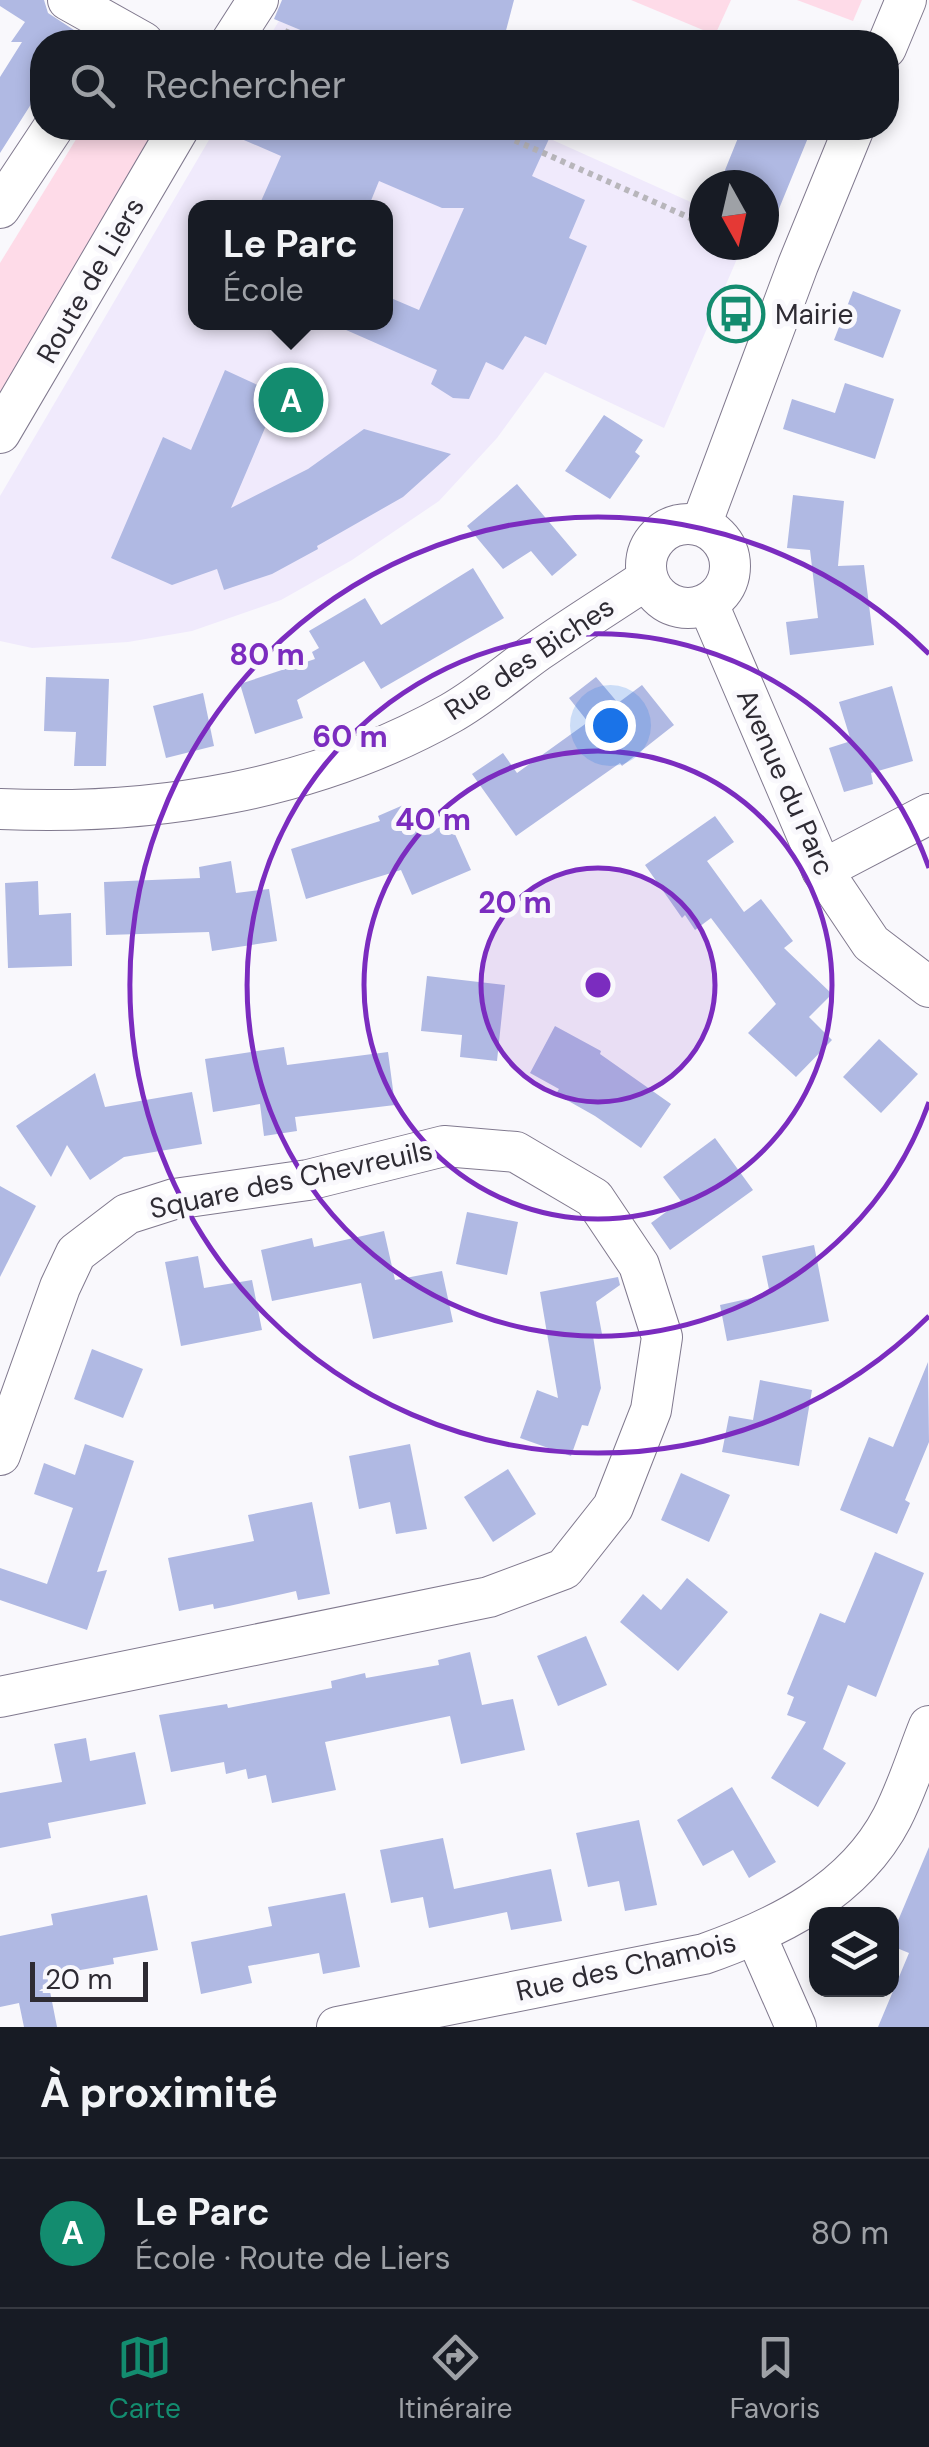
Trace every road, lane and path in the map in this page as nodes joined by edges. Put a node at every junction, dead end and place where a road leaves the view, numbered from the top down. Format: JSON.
{"nodes":[{"id":1,"x":68,"y":0,"type":"edge"},
{"id":2,"x":258,"y":0,"type":"edge"},
{"id":3,"x":906,"y":0,"type":"edge"},
{"id":4,"x":112,"y":30,"type":"edge"},
{"id":5,"x":239,"y":30,"type":"edge"},
{"id":6,"x":894,"y":30,"type":"edge"},
{"id":7,"x":46,"y":140,"type":"edge"},
{"id":8,"x":172,"y":140,"type":"edge"},
{"id":9,"x":514,"y":140,"type":"edge"},
{"id":10,"x":849,"y":140,"type":"edge"},
{"id":11,"x":0,"y":208,"type":"edge"},
{"id":12,"x":689,"y":217,"type":"edge"},
{"id":13,"x":0,"y":433,"type":"edge"},
{"id":14,"x":701,"y":524,"type":"junction"},
{"id":15,"x":647,"y":579,"type":"junction"},
{"id":16,"x":708,"y":604,"type":"junction"},
{"id":17,"x":0,"y":808,"type":"edge"},
{"id":18,"x":929,"y":814,"type":"edge"},
{"id":19,"x":822,"y":870,"type":"junction"},
{"id":20,"x":929,"y":987,"type":"edge"},
{"id":21,"x":0,"y":1455,"type":"edge"},
{"id":22,"x":8,"y":1690,"type":"edge"},
{"id":23,"x":929,"y":1726,"type":"edge"},
{"id":24,"x":756,"y":1936,"type":"junction"},
{"id":25,"x":337,"y":2027,"type":"edge"},
{"id":26,"x":796,"y":2027,"type":"edge"}],
"edges":[{"from":1,"to":4,"type":"street"},
{"from":2,"to":5,"type":"street"},
{"from":3,"to":6,"type":"street"},
{"from":7,"to":11,"type":"street"},
{"from":8,"to":13,"type":"street","name":"Route de Liers"},
{"from":9,"to":12,"type":"path"},
{"from":10,"to":14,"type":"street"},
{"from":14,"to":15,"type":"street"},
{"from":14,"to":16,"type":"street"},
{"from":15,"to":16,"type":"street"},
{"from":15,"to":17,"type":"street","name":"Rue des Biches"},
{"from":16,"to":19,"type":"street","name":"Avenue du Parc"},
{"from":18,"to":19,"type":"street"},
{"from":19,"to":20,"type":"street","name":"Avenue du Parc"},
{"from":21,"to":22,"type":"street","name":"Square des Chevreuils"},
{"from":23,"to":24,"type":"street","name":"Rue des Chamois"},
{"from":24,"to":25,"type":"street","name":"Rue des Chamois"},
{"from":24,"to":26,"type":"street"}]}
